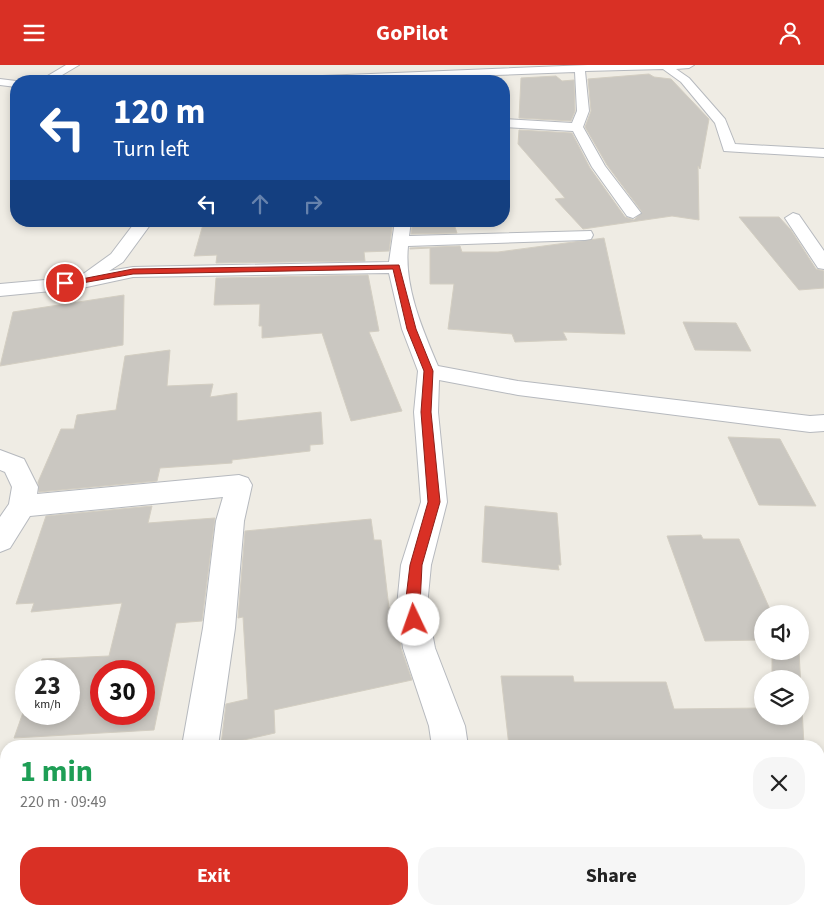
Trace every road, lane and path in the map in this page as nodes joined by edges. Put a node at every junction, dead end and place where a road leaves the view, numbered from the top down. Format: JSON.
{"nodes":[{"id":1,"x":59,"y":65,"type":"edge"},
{"id":2,"x":73,"y":65,"type":"edge"},
{"id":3,"x":446,"y":65,"type":"edge"},
{"id":4,"x":539,"y":65,"type":"edge"},
{"id":5,"x":549,"y":65,"type":"edge"},
{"id":6,"x":689,"y":65,"type":"edge"},
{"id":7,"x":666,"y":66,"type":"edge"},
{"id":8,"x":529,"y":70,"type":"junction"},
{"id":9,"x":576,"y":71,"type":"junction"},
{"id":10,"x":432,"y":73,"type":"junction"},
{"id":11,"x":55,"y":75,"type":"edge"},
{"id":12,"x":386,"y":75,"type":"edge"},
{"id":13,"x":510,"y":123,"type":"edge"},
{"id":14,"x":577,"y":127,"type":"junction"},
{"id":15,"x":824,"y":153,"type":"edge"},
{"id":16,"x":633,"y":213,"type":"dead end"},
{"id":17,"x":792,"y":219,"type":"dead end"},
{"id":18,"x":139,"y":227,"type":"edge"},
{"id":19,"x":402,"y":231,"type":"edge"},
{"id":20,"x":585,"y":235,"type":"dead end"},
{"id":21,"x":113,"y":261,"type":"junction"},
{"id":22,"x":824,"y":264,"type":"edge"},
{"id":23,"x":397,"y":267,"type":"junction"},
{"id":24,"x":133,"y":272,"type":"junction"},
{"id":25,"x":82,"y":282,"type":"junction"},
{"id":26,"x":0,"y":290,"type":"edge"},
{"id":27,"x":429,"y":371,"type":"junction"},
{"id":28,"x":817,"y":424,"type":"edge"},
{"id":29,"x":824,"y":445,"type":"edge"},
{"id":30,"x":0,"y":459,"type":"edge"},
{"id":31,"x":22,"y":506,"type":"junction"},
{"id":32,"x":0,"y":540,"type":"edge"},
{"id":33,"x":201,"y":740,"type":"edge"},
{"id":34,"x":449,"y":740,"type":"edge"}],
"edges":[{"from":1,"to":2,"type":"street"},
{"from":2,"to":11,"type":"street"},
{"from":3,"to":10,"type":"street"},
{"from":4,"to":8,"type":"street"},
{"from":5,"to":9,"type":"street"},
{"from":6,"to":7,"type":"street"},
{"from":7,"to":9,"type":"street"},
{"from":7,"to":15,"type":"street"},
{"from":8,"to":9,"type":"street"},
{"from":8,"to":10,"type":"street"},
{"from":9,"to":14,"type":"street"},
{"from":10,"to":12,"type":"street"},
{"from":13,"to":14,"type":"street"},
{"from":14,"to":16,"type":"street"},
{"from":17,"to":22,"type":"street"},
{"from":18,"to":21,"type":"street"},
{"from":19,"to":20,"type":"street"},
{"from":19,"to":23,"type":"street"},
{"from":21,"to":24,"type":"street"},
{"from":21,"to":25,"type":"street"},
{"from":23,"to":24,"type":"street"},
{"from":23,"to":27,"type":"street"},
{"from":24,"to":25,"type":"street"},
{"from":25,"to":26,"type":"street"},
{"from":27,"to":28,"type":"street"},
{"from":27,"to":34,"type":"street"},
{"from":28,"to":29,"type":"street"},
{"from":30,"to":31,"type":"street"},
{"from":31,"to":32,"type":"street"},
{"from":31,"to":33,"type":"street"}]}
